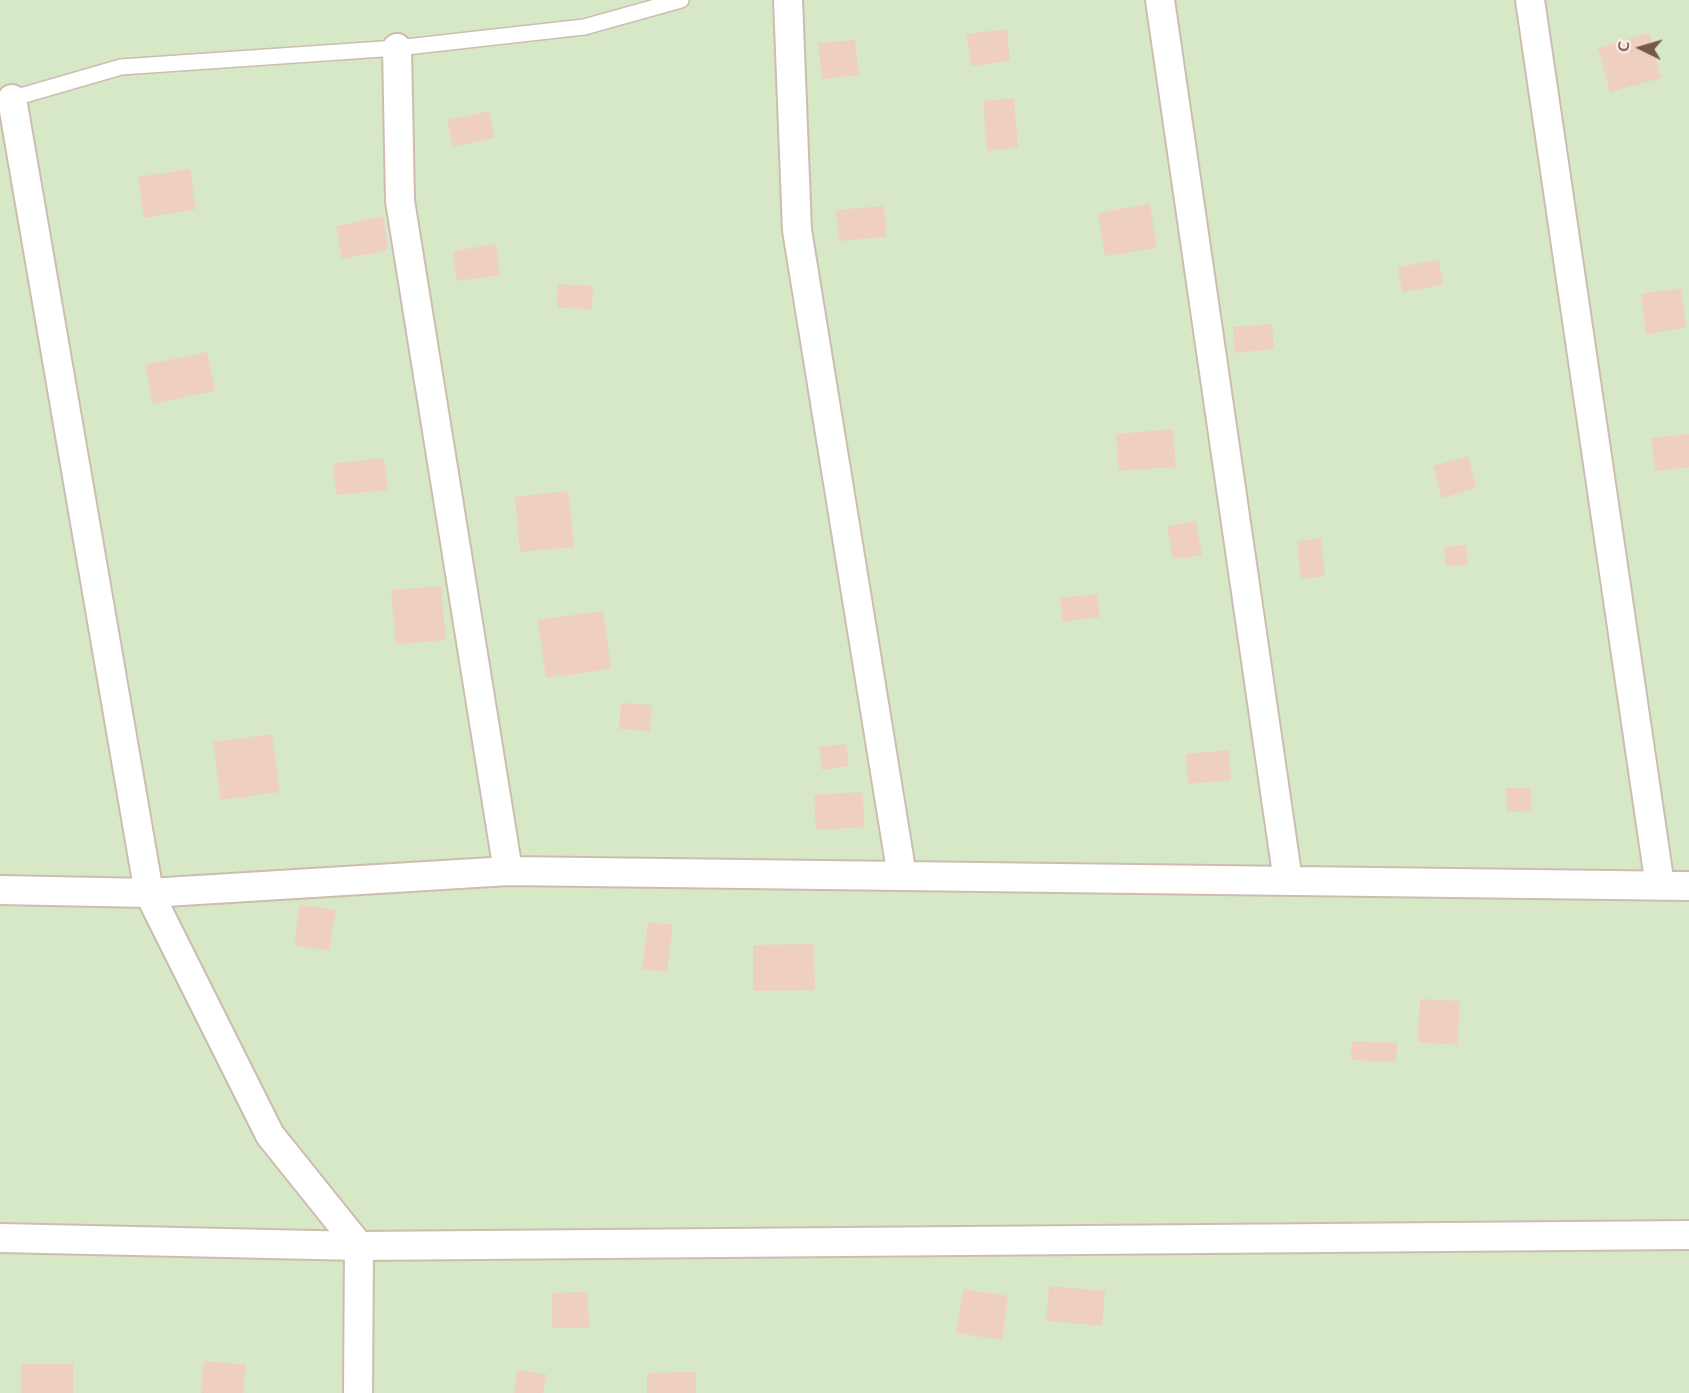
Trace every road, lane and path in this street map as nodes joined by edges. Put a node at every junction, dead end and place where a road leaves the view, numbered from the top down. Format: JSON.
{"nodes":[{"id":1,"x":681,"y":0,"type":"edge"},
{"id":2,"x":788,"y":0,"type":"edge"},
{"id":3,"x":1160,"y":0,"type":"edge"},
{"id":4,"x":1530,"y":0,"type":"edge"},
{"id":5,"x":397,"y":48,"type":"junction"},
{"id":6,"x":6,"y":100,"type":"edge"},
{"id":7,"x":508,"y":871,"type":"junction"},
{"id":8,"x":902,"y":876,"type":"junction"},
{"id":9,"x":1288,"y":881,"type":"junction"},
{"id":10,"x":1660,"y":886,"type":"junction"},
{"id":11,"x":1689,"y":886,"type":"edge"},
{"id":12,"x":0,"y":890,"type":"edge"},
{"id":13,"x":149,"y":893,"type":"junction"},
{"id":14,"x":1689,"y":1235,"type":"edge"},
{"id":15,"x":0,"y":1238,"type":"edge"},
{"id":16,"x":359,"y":1246,"type":"junction"},
{"id":17,"x":358,"y":1393,"type":"edge"}],
"edges":[{"from":1,"to":5,"type":"lane"},
{"from":2,"to":8,"type":"street"},
{"from":3,"to":9,"type":"street"},
{"from":4,"to":10,"type":"street"},
{"from":5,"to":6,"type":"lane"},
{"from":5,"to":7,"type":"street"},
{"from":6,"to":13,"type":"street"},
{"from":7,"to":8,"type":"street"},
{"from":7,"to":13,"type":"street"},
{"from":8,"to":9,"type":"street"},
{"from":9,"to":10,"type":"street"},
{"from":10,"to":11,"type":"street"},
{"from":12,"to":13,"type":"street"},
{"from":13,"to":16,"type":"street"},
{"from":14,"to":16,"type":"street"},
{"from":15,"to":16,"type":"street"},
{"from":16,"to":17,"type":"street"}]}
